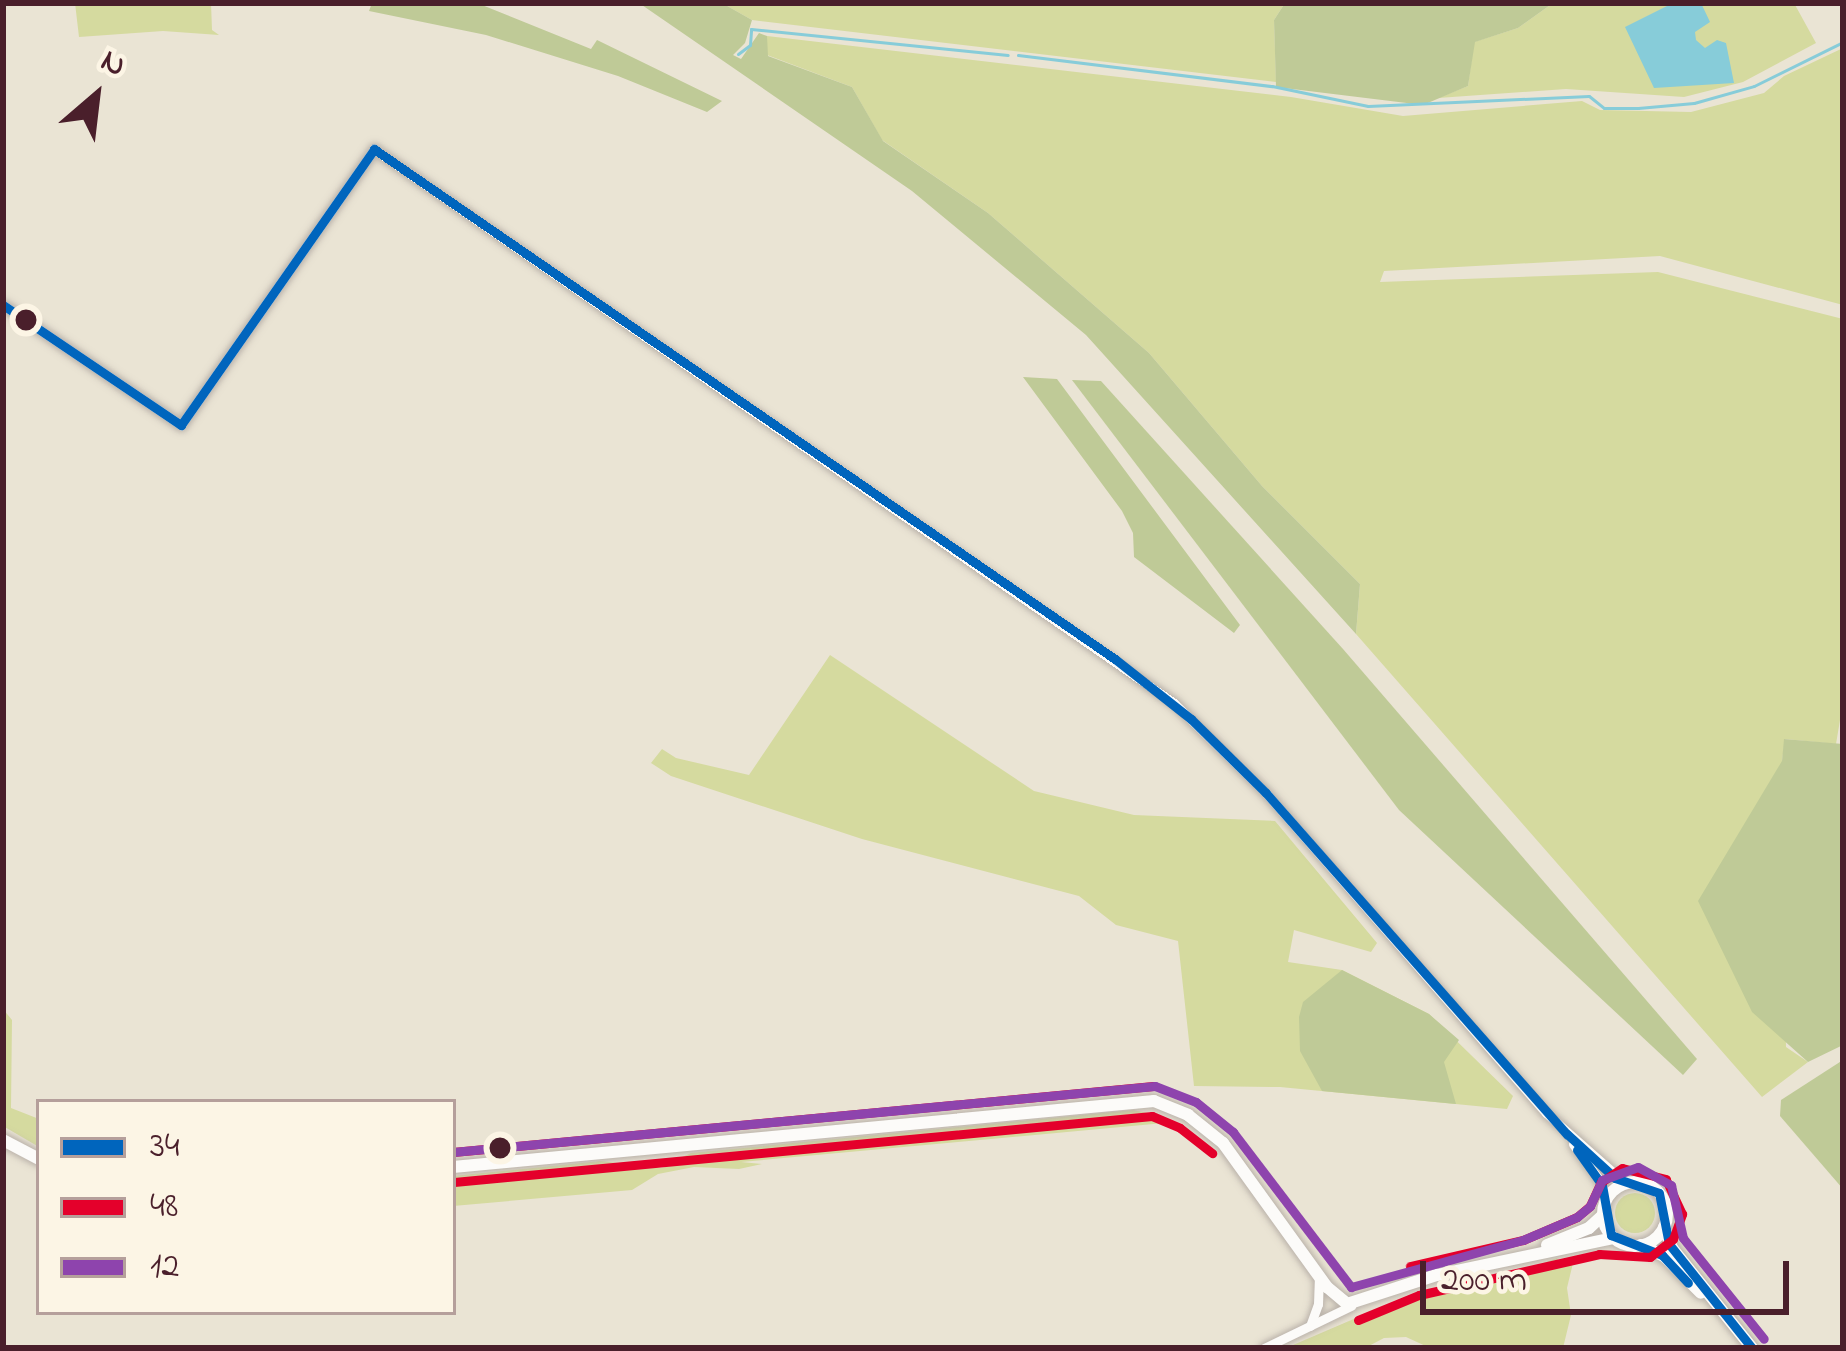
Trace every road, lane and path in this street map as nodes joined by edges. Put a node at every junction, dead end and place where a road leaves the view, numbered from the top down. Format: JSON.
{"nodes":[{"id":1,"x":3,"y":305,"type":"edge"},
{"id":2,"x":1567,"y":1134,"type":"junction"},
{"id":3,"x":3,"y":1140,"type":"edge"},
{"id":4,"x":36,"y":1157,"type":"edge"},
{"id":5,"x":456,"y":1167,"type":"edge"},
{"id":6,"x":1625,"y":1184,"type":"junction"},
{"id":7,"x":1605,"y":1207,"type":"junction"},
{"id":8,"x":1664,"y":1227,"type":"junction"},
{"id":9,"x":1614,"y":1238,"type":"junction"},
{"id":10,"x":1641,"y":1245,"type":"junction"},
{"id":11,"x":1528,"y":1254,"type":"junction"},
{"id":12,"x":1318,"y":1275,"type":"junction"},
{"id":13,"x":1711,"y":1301,"type":"junction"},
{"id":14,"x":1353,"y":1306,"type":"junction"},
{"id":15,"x":1310,"y":1326,"type":"junction"},
{"id":16,"x":1264,"y":1348,"type":"edge"},
{"id":17,"x":1752,"y":1348,"type":"edge"}],
"edges":[{"from":1,"to":2,"type":"street"},
{"from":2,"to":6,"type":"street"},
{"from":2,"to":7,"type":"street"},
{"from":3,"to":4,"type":"street"},
{"from":5,"to":12,"type":"street"},
{"from":6,"to":7,"type":"street"},
{"from":6,"to":8,"type":"street"},
{"from":7,"to":9,"type":"street"},
{"from":7,"to":11,"type":"street"},
{"from":8,"to":10,"type":"street"},
{"from":8,"to":13,"type":"street"},
{"from":9,"to":10,"type":"street"},
{"from":9,"to":11,"type":"street"},
{"from":10,"to":13,"type":"street"},
{"from":11,"to":14,"type":"street"},
{"from":12,"to":14,"type":"street"},
{"from":12,"to":15,"type":"street"},
{"from":13,"to":17,"type":"street"},
{"from":14,"to":15,"type":"street"},
{"from":15,"to":16,"type":"street"}]}
